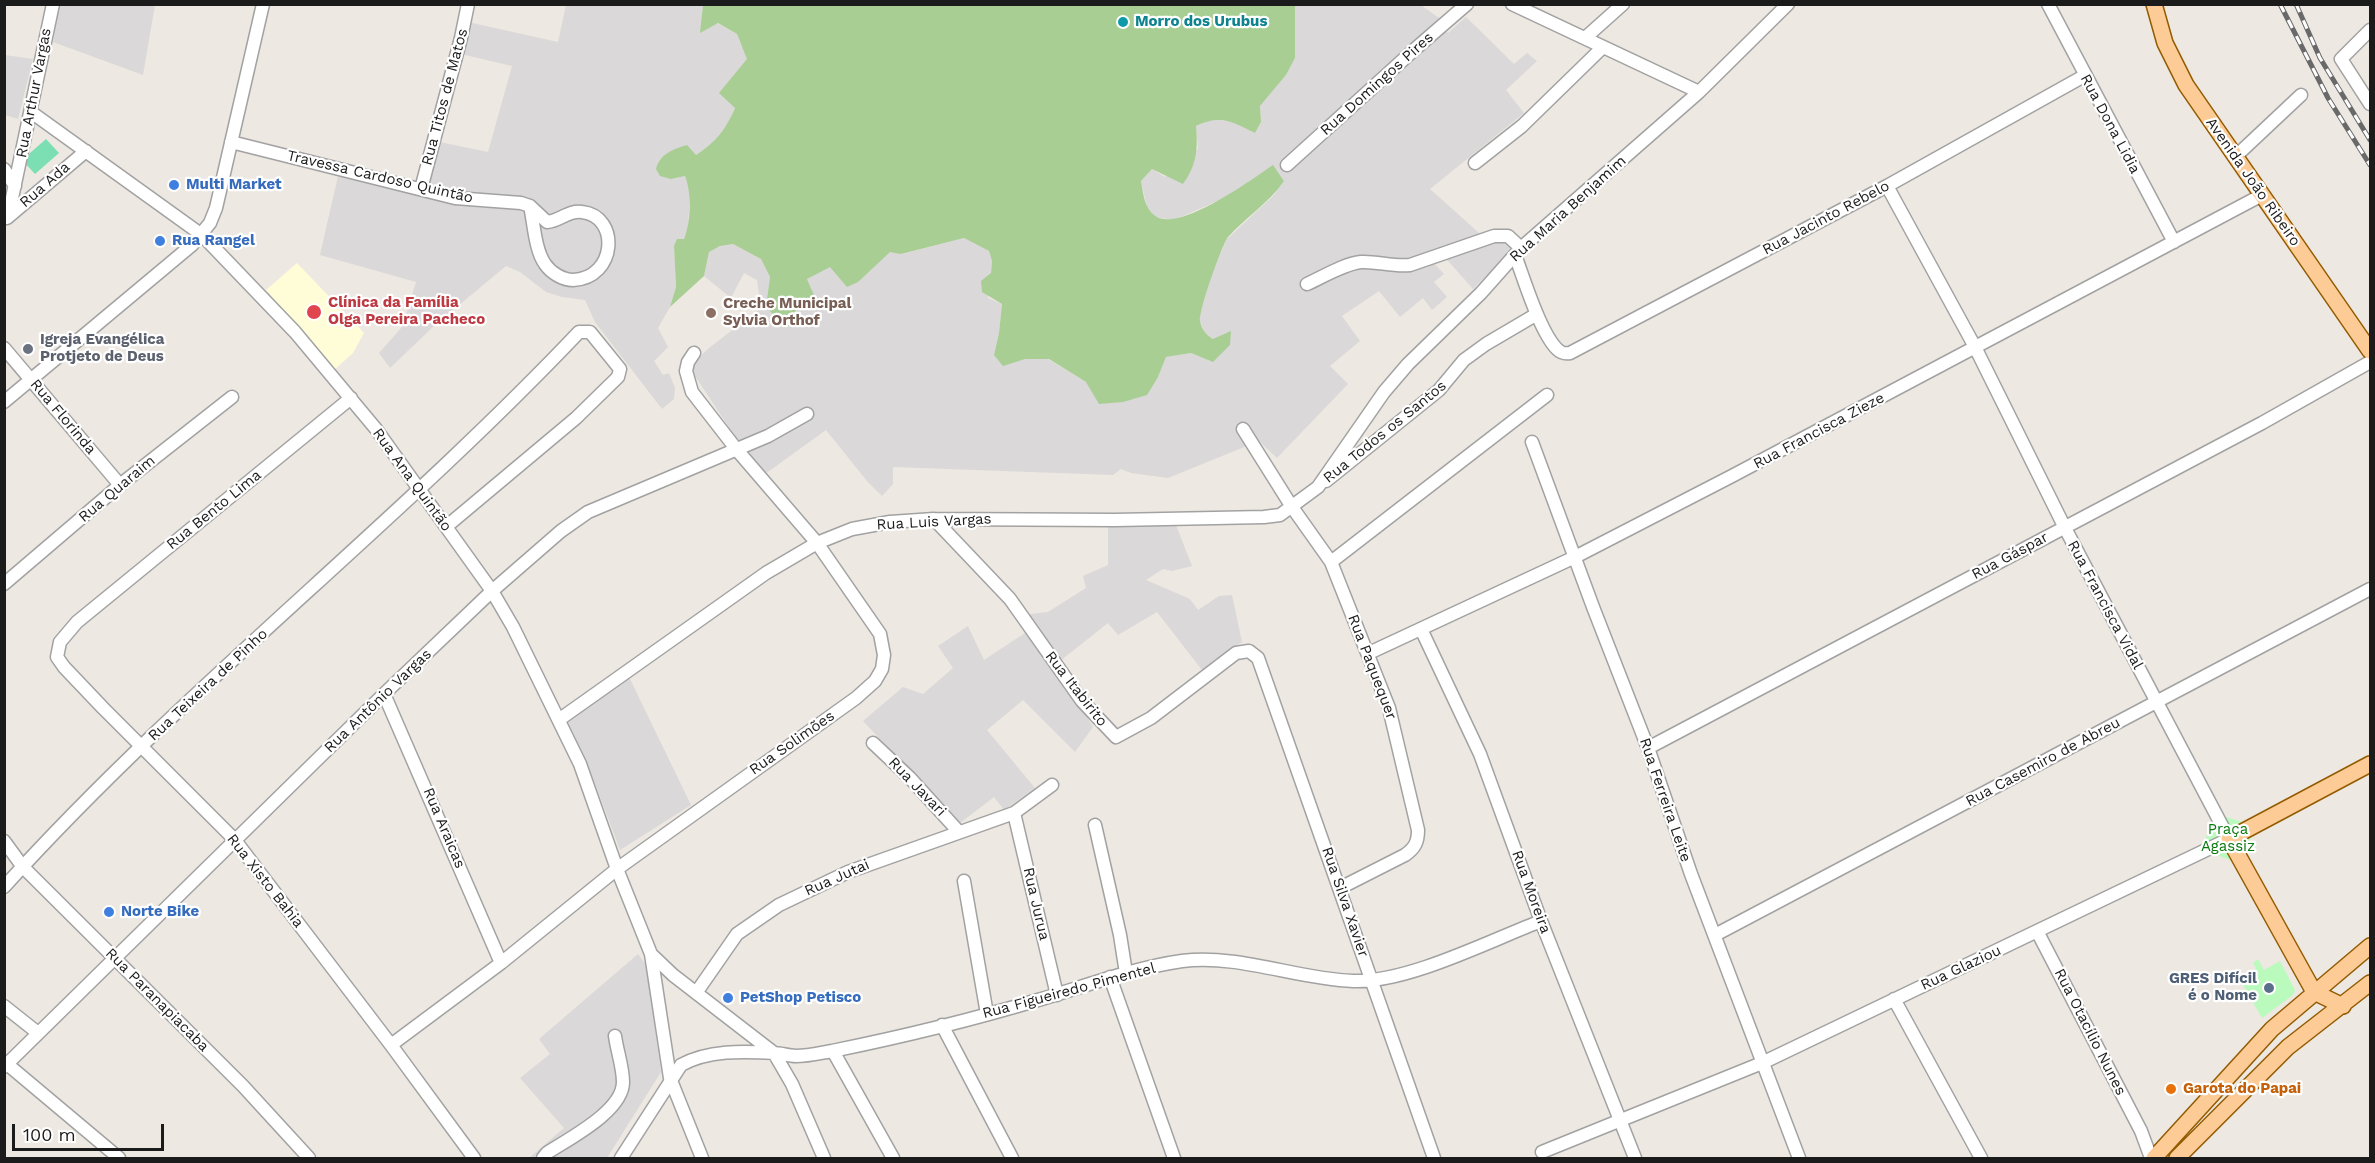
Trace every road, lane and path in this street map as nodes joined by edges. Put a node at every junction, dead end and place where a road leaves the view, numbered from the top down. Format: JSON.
{"nodes":[{"id":1,"x":53,"y":4,"type":"edge"},
{"id":2,"x":263,"y":4,"type":"edge"},
{"id":3,"x":468,"y":4,"type":"edge"},
{"id":4,"x":1467,"y":4,"type":"edge"},
{"id":5,"x":1512,"y":4,"type":"edge"},
{"id":6,"x":1623,"y":4,"type":"edge"},
{"id":7,"x":1788,"y":4,"type":"edge"},
{"id":8,"x":2048,"y":4,"type":"edge"},
{"id":9,"x":2154,"y":4,"type":"edge"},
{"id":10,"x":2370,"y":30,"type":"edge"},
{"id":11,"x":1585,"y":38,"type":"junction"},
{"id":12,"x":1603,"y":47,"type":"junction"},
{"id":13,"x":2085,"y":76,"type":"junction"},
{"id":14,"x":1700,"y":92,"type":"junction"},
{"id":15,"x":2301,"y":95,"type":"dead end"},
{"id":16,"x":2370,"y":104,"type":"edge"},
{"id":17,"x":31,"y":112,"type":"junction"},
{"id":18,"x":231,"y":142,"type":"junction"},
{"id":19,"x":86,"y":151,"type":"junction"},
{"id":20,"x":2235,"y":157,"type":"junction"},
{"id":21,"x":1475,"y":163,"type":"dead end"},
{"id":22,"x":1287,"y":165,"type":"dead end"},
{"id":23,"x":4,"y":169,"type":"edge"},
{"id":24,"x":15,"y":186,"type":"junction"},
{"id":25,"x":1887,"y":186,"type":"junction"},
{"id":26,"x":421,"y":189,"type":"junction"},
{"id":27,"x":2262,"y":195,"type":"junction"},
{"id":28,"x":530,"y":206,"type":"junction"},
{"id":29,"x":6,"y":218,"type":"edge"},
{"id":30,"x":202,"y":235,"type":"junction"},
{"id":31,"x":2175,"y":242,"type":"junction"},
{"id":32,"x":1518,"y":251,"type":"junction"},
{"id":33,"x":1306,"y":284,"type":"dead end"},
{"id":34,"x":1538,"y":314,"type":"junction"},
{"id":35,"x":1974,"y":347,"type":"junction"},
{"id":36,"x":4,"y":348,"type":"edge"},
{"id":37,"x":2370,"y":351,"type":"edge"},
{"id":38,"x":694,"y":353,"type":"dead end"},
{"id":39,"x":2370,"y":362,"type":"edge"},
{"id":40,"x":31,"y":380,"type":"junction"},
{"id":41,"x":1547,"y":395,"type":"dead end"},
{"id":42,"x":232,"y":397,"type":"dead end"},
{"id":43,"x":351,"y":398,"type":"junction"},
{"id":44,"x":4,"y":402,"type":"edge"},
{"id":45,"x":807,"y":414,"type":"dead end"},
{"id":46,"x":1243,"y":429,"type":"dead end"},
{"id":47,"x":1532,"y":442,"type":"dead end"},
{"id":48,"x":737,"y":450,"type":"junction"},
{"id":49,"x":120,"y":485,"type":"junction"},
{"id":50,"x":1318,"y":487,"type":"junction"},
{"id":51,"x":418,"y":489,"type":"junction"},
{"id":52,"x":1292,"y":507,"type":"junction"},
{"id":53,"x":934,"y":519,"type":"junction"},
{"id":54,"x":447,"y":526,"type":"junction"},
{"id":55,"x":2064,"y":528,"type":"junction"},
{"id":56,"x":817,"y":543,"type":"junction"},
{"id":57,"x":1575,"y":557,"type":"junction"},
{"id":58,"x":1331,"y":562,"type":"junction"},
{"id":59,"x":4,"y":584,"type":"edge"},
{"id":60,"x":2370,"y":589,"type":"edge"},
{"id":61,"x":492,"y":591,"type":"junction"},
{"id":62,"x":77,"y":622,"type":"joint"},
{"id":63,"x":1421,"y":629,"type":"junction"},
{"id":64,"x":1249,"y":651,"type":"joint"},
{"id":65,"x":1369,"y":653,"type":"junction"},
{"id":66,"x":384,"y":694,"type":"junction"},
{"id":67,"x":2156,"y":703,"type":"junction"},
{"id":68,"x":560,"y":719,"type":"junction"},
{"id":69,"x":873,"y":742,"type":"dead end"},
{"id":70,"x":141,"y":747,"type":"junction"},
{"id":71,"x":1648,"y":748,"type":"junction"},
{"id":72,"x":2370,"y":764,"type":"edge"},
{"id":73,"x":1052,"y":785,"type":"dead end"},
{"id":74,"x":1014,"y":813,"type":"junction"},
{"id":75,"x":1095,"y":825,"type":"dead end"},
{"id":76,"x":959,"y":832,"type":"junction"},
{"id":77,"x":234,"y":839,"type":"junction"},
{"id":78,"x":2229,"y":839,"type":"junction"},
{"id":79,"x":4,"y":841,"type":"edge"},
{"id":80,"x":23,"y":867,"type":"junction"},
{"id":81,"x":617,"y":869,"type":"junction"},
{"id":82,"x":964,"y":881,"type":"dead end"},
{"id":83,"x":4,"y":887,"type":"edge"},
{"id":84,"x":1340,"y":888,"type":"junction"},
{"id":85,"x":1541,"y":921,"type":"junction"},
{"id":86,"x":2038,"y":933,"type":"junction"},
{"id":87,"x":1715,"y":935,"type":"junction"},
{"id":88,"x":2370,"y":946,"type":"edge"},
{"id":89,"x":651,"y":954,"type":"junction"},
{"id":90,"x":114,"y":957,"type":"junction"},
{"id":91,"x":501,"y":963,"type":"junction"},
{"id":92,"x":1126,"y":973,"type":"junction"},
{"id":93,"x":1110,"y":977,"type":"junction"},
{"id":94,"x":1372,"y":981,"type":"junction"},
{"id":95,"x":2370,"y":983,"type":"edge"},
{"id":96,"x":2314,"y":992,"type":"junction"},
{"id":97,"x":696,"y":993,"type":"junction"},
{"id":98,"x":1057,"y":995,"type":"junction"},
{"id":99,"x":1894,"y":999,"type":"junction"},
{"id":100,"x":4,"y":1006,"type":"edge"},
{"id":101,"x":2343,"y":1006,"type":"junction"},
{"id":102,"x":987,"y":1014,"type":"junction"},
{"id":103,"x":942,"y":1025,"type":"junction"},
{"id":104,"x":2272,"y":1029,"type":"junction"},
{"id":105,"x":38,"y":1033,"type":"junction"},
{"id":106,"x":615,"y":1036,"type":"dead end"},
{"id":107,"x":391,"y":1045,"type":"junction"},
{"id":108,"x":2288,"y":1047,"type":"junction"},
{"id":109,"x":834,"y":1051,"type":"junction"},
{"id":110,"x":774,"y":1053,"type":"junction"},
{"id":111,"x":1762,"y":1064,"type":"junction"},
{"id":112,"x":6,"y":1065,"type":"edge"},
{"id":113,"x":670,"y":1078,"type":"junction"},
{"id":114,"x":1621,"y":1120,"type":"junction"},
{"id":115,"x":2142,"y":1131,"type":"junction"},
{"id":116,"x":632,"y":1141,"type":"junction"},
{"id":117,"x":2169,"y":1142,"type":"junction"},
{"id":118,"x":1542,"y":1152,"type":"dead end"},
{"id":119,"x":119,"y":1158,"type":"edge"},
{"id":120,"x":309,"y":1158,"type":"edge"},
{"id":121,"x":474,"y":1158,"type":"edge"},
{"id":122,"x":543,"y":1158,"type":"edge"},
{"id":123,"x":621,"y":1158,"type":"edge"},
{"id":124,"x":626,"y":1158,"type":"edge"},
{"id":125,"x":702,"y":1158,"type":"edge"},
{"id":126,"x":824,"y":1158,"type":"edge"},
{"id":127,"x":893,"y":1158,"type":"edge"},
{"id":128,"x":1012,"y":1158,"type":"edge"},
{"id":129,"x":1174,"y":1158,"type":"edge"},
{"id":130,"x":1434,"y":1158,"type":"edge"},
{"id":131,"x":1635,"y":1158,"type":"edge"},
{"id":132,"x":1799,"y":1158,"type":"edge"},
{"id":133,"x":1981,"y":1158,"type":"edge"},
{"id":134,"x":2152,"y":1158,"type":"edge"},
{"id":135,"x":2177,"y":1158,"type":"edge"}],
"edges":[{"from":1,"to":17,"type":"street","name":"Rua Arthur Vargas"},
{"from":2,"to":18,"type":"street"},
{"from":3,"to":26,"type":"street","name":"Rua Titos de Matos"},
{"from":4,"to":22,"type":"street","name":"Rua Domingos Pires"},
{"from":5,"to":11,"type":"street"},
{"from":6,"to":11,"type":"street"},
{"from":7,"to":14,"type":"street","name":"Rua Maria Benjamim"},
{"from":8,"to":13,"type":"street","name":"Rua Dona Lidia"},
{"from":9,"to":20,"type":"main road","name":"Avenida João Ribeiro"},
{"from":10,"to":16,"type":"street"},
{"from":11,"to":12,"type":"street"},
{"from":12,"to":14,"type":"street"},
{"from":12,"to":21,"type":"street"},
{"from":13,"to":25,"type":"street","name":"Rua Jacinto Rebelo"},
{"from":13,"to":31,"type":"street","name":"Rua Dona Lidia"},
{"from":14,"to":32,"type":"street","name":"Rua Maria Benjamim"},
{"from":15,"to":20,"type":"street"},
{"from":17,"to":19,"type":"street","name":"Rua Ana Quintão"},
{"from":17,"to":24,"type":"street","name":"Rua Arthur Vargas"},
{"from":18,"to":26,"type":"street","name":"Travessa Cardoso Quintão"},
{"from":18,"to":30,"type":"street"},
{"from":19,"to":29,"type":"street","name":"Rua Ada"},
{"from":19,"to":30,"type":"street","name":"Rua Ana Quintão"},
{"from":20,"to":27,"type":"main road","name":"Avenida João Ribeiro"},
{"from":23,"to":24,"type":"street"},
{"from":24,"to":29,"type":"street","name":"Rua Arthur Vargas"},
{"from":25,"to":34,"type":"street","name":"Rua Jacinto Rebelo"},
{"from":25,"to":35,"type":"street","name":"Rua Francisca Vidal"},
{"from":26,"to":28,"type":"street","name":"Travessa Cardoso Quintão"},
{"from":27,"to":31,"type":"street","name":"Rua Francisca Zieze"},
{"from":27,"to":37,"type":"main road","name":"Avenida João Ribeiro"},
{"from":28,"to":28,"type":"street","name":"Travessa Cardoso Quintão"},
{"from":30,"to":40,"type":"street"},
{"from":30,"to":43,"type":"street","name":"Rua Ana Quintão"},
{"from":31,"to":35,"type":"street","name":"Rua Francisca Zieze"},
{"from":32,"to":33,"type":"street"},
{"from":32,"to":34,"type":"street"},
{"from":32,"to":50,"type":"street","name":"Rua Maria Benjamim"},
{"from":34,"to":50,"type":"street","name":"Rua Todos os Santos"},
{"from":35,"to":55,"type":"street","name":"Rua Francisca Vidal"},
{"from":35,"to":57,"type":"street","name":"Rua Francisca Zieze"},
{"from":36,"to":40,"type":"street","name":"Rua Florinda"},
{"from":38,"to":48,"type":"street","name":"Rua Solimões"},
{"from":39,"to":55,"type":"street","name":"Rua Gáspar"},
{"from":40,"to":44,"type":"street"},
{"from":40,"to":49,"type":"street","name":"Rua Florinda"},
{"from":41,"to":58,"type":"street"},
{"from":42,"to":49,"type":"street","name":"Rua Quaraim"},
{"from":43,"to":51,"type":"street","name":"Rua Ana Quintão"},
{"from":43,"to":62,"type":"street","name":"Rua Bento Lima"},
{"from":45,"to":48,"type":"street","name":"Rua Antônio Vargas"},
{"from":46,"to":52,"type":"street","name":"Rua Paquequer"},
{"from":47,"to":57,"type":"street","name":"Rua Ferreira Leite"},
{"from":48,"to":56,"type":"street","name":"Rua Solimões"},
{"from":48,"to":61,"type":"street","name":"Rua Antônio Vargas"},
{"from":49,"to":59,"type":"street","name":"Rua Quaraim"},
{"from":50,"to":52,"type":"street","name":"Rua Maria Benjamim"},
{"from":51,"to":54,"type":"street","name":"Rua Ana Quintão"},
{"from":51,"to":54,"type":"street","name":"Rua Teixeira de Pinho"},
{"from":51,"to":70,"type":"street","name":"Rua Teixeira de Pinho"},
{"from":52,"to":53,"type":"street","name":"Rua Luis Vargas"},
{"from":52,"to":58,"type":"street","name":"Rua Paquequer"},
{"from":53,"to":56,"type":"street","name":"Rua Luis Vargas"},
{"from":53,"to":64,"type":"street","name":"Rua Itabirito"},
{"from":54,"to":61,"type":"street","name":"Rua Ana Quintão"},
{"from":55,"to":67,"type":"street","name":"Rua Francisca Vidal"},
{"from":55,"to":71,"type":"street","name":"Rua Gáspar"},
{"from":56,"to":68,"type":"street","name":"Rua Luis Vargas"},
{"from":56,"to":81,"type":"street","name":"Rua Solimões"},
{"from":57,"to":63,"type":"street","name":"Rua Francisca Zieze"},
{"from":57,"to":71,"type":"street","name":"Rua Ferreira Leite"},
{"from":58,"to":65,"type":"street","name":"Rua Paquequer"},
{"from":60,"to":67,"type":"street","name":"Rua Casemiro de Abreu"},
{"from":61,"to":66,"type":"street","name":"Rua Antônio Vargas"},
{"from":61,"to":68,"type":"street","name":"Rua Ana Quintão"},
{"from":62,"to":70,"type":"street","name":"Rua Xisto Bahia"},
{"from":63,"to":65,"type":"street","name":"Rua Francisca Zieze"},
{"from":63,"to":85,"type":"street","name":"Rua Moreira"},
{"from":64,"to":84,"type":"street","name":"Rua Silva Xavier"},
{"from":65,"to":84,"type":"street","name":"Rua Paquequer"},
{"from":66,"to":77,"type":"street","name":"Rua Antônio Vargas"},
{"from":66,"to":91,"type":"street","name":"Rua Araicas"},
{"from":67,"to":78,"type":"street","name":"Rua Francisca Vidal"},
{"from":67,"to":87,"type":"street","name":"Rua Casemiro de Abreu"},
{"from":68,"to":81,"type":"street","name":"Rua Ana Quintão"},
{"from":69,"to":76,"type":"street","name":"Rua Javari"},
{"from":70,"to":77,"type":"street","name":"Rua Xisto Bahia"},
{"from":70,"to":80,"type":"street","name":"Rua Teixeira de Pinho"},
{"from":71,"to":87,"type":"street","name":"Rua Ferreira Leite"},
{"from":72,"to":78,"type":"main road","name":"Rua Glaziou"},
{"from":73,"to":74,"type":"street","name":"Rua Jutai"},
{"from":74,"to":76,"type":"street","name":"Rua Jutai"},
{"from":74,"to":98,"type":"street","name":"Rua Jurua"},
{"from":75,"to":92,"type":"street"},
{"from":76,"to":97,"type":"street","name":"Rua Jutai"},
{"from":77,"to":90,"type":"street","name":"Rua Antônio Vargas"},
{"from":77,"to":107,"type":"street","name":"Rua Xisto Bahia"},
{"from":78,"to":86,"type":"street","name":"Rua Glaziou"},
{"from":78,"to":96,"type":"main road","name":"Rua Francisca Vidal"},
{"from":79,"to":80,"type":"street","name":"Rua Paranapiacaba"},
{"from":80,"to":83,"type":"street","name":"Rua Teixeira de Pinho"},
{"from":80,"to":90,"type":"street","name":"Rua Paranapiacaba"},
{"from":81,"to":89,"type":"street","name":"Rua Ana Quintão"},
{"from":81,"to":91,"type":"street","name":"Rua Solimões"},
{"from":82,"to":102,"type":"street"},
{"from":84,"to":94,"type":"street","name":"Rua Silva Xavier"},
{"from":85,"to":94,"type":"street","name":"Rua Figueiredo Pimentel"},
{"from":85,"to":114,"type":"street","name":"Rua Moreira"},
{"from":86,"to":99,"type":"street","name":"Rua Glaziou"},
{"from":86,"to":115,"type":"street","name":"Rua Otacílio Nunes"},
{"from":87,"to":111,"type":"street","name":"Rua Ferreira Leite"},
{"from":88,"to":96,"type":"main road"},
{"from":89,"to":97,"type":"street"},
{"from":89,"to":113,"type":"street"},
{"from":90,"to":105,"type":"street","name":"Rua Antônio Vargas"},
{"from":90,"to":120,"type":"street","name":"Rua Paranapiacaba"},
{"from":91,"to":107,"type":"street","name":"Rua Solimões"},
{"from":92,"to":93,"type":"street","name":"Rua Figueiredo Pimentel"},
{"from":92,"to":94,"type":"street","name":"Rua Figueiredo Pimentel"},
{"from":93,"to":98,"type":"street","name":"Rua Figueiredo Pimentel"},
{"from":93,"to":129,"type":"street"},
{"from":94,"to":130,"type":"street","name":"Rua Silva Xavier"},
{"from":95,"to":101,"type":"main road"},
{"from":96,"to":101,"type":"main road"},
{"from":96,"to":104,"type":"main road"},
{"from":97,"to":110,"type":"street"},
{"from":98,"to":102,"type":"street","name":"Rua Figueiredo Pimentel"},
{"from":99,"to":111,"type":"street","name":"Rua Glaziou"},
{"from":99,"to":133,"type":"street"},
{"from":100,"to":105,"type":"street"},
{"from":101,"to":108,"type":"main road"},
{"from":102,"to":103,"type":"street","name":"Rua Figueiredo Pimentel"},
{"from":103,"to":109,"type":"street","name":"Rua Figueiredo Pimentel"},
{"from":103,"to":128,"type":"street"},
{"from":104,"to":108,"type":"main road"},
{"from":104,"to":117,"type":"main road"},
{"from":105,"to":112,"type":"street","name":"Rua Antônio Vargas"},
{"from":106,"to":122,"type":"street"},
{"from":107,"to":121,"type":"street","name":"Rua Xisto Bahia"},
{"from":108,"to":135,"type":"main road"},
{"from":109,"to":110,"type":"street","name":"Rua Figueiredo Pimentel"},
{"from":109,"to":127,"type":"street"},
{"from":110,"to":113,"type":"street","name":"Rua Figueiredo Pimentel"},
{"from":110,"to":126,"type":"street"},
{"from":111,"to":114,"type":"street","name":"Rua Glaziou"},
{"from":111,"to":132,"type":"street","name":"Rua Ferreira Leite"},
{"from":112,"to":119,"type":"street"},
{"from":113,"to":116,"type":"street","name":"Rua Figueiredo Pimentel"},
{"from":113,"to":125,"type":"street"},
{"from":114,"to":118,"type":"street","name":"Rua Glaziou"},
{"from":114,"to":131,"type":"street","name":"Rua Moreira"},
{"from":115,"to":117,"type":"street"},
{"from":115,"to":134,"type":"street","name":"Rua Otacílio Nunes"},
{"from":116,"to":123,"type":"street","name":"Rua Figueiredo Pimentel"},
{"from":116,"to":124,"type":"street","name":"Rua Figueiredo Pimentel"},
{"from":117,"to":134,"type":"main road"}]}
